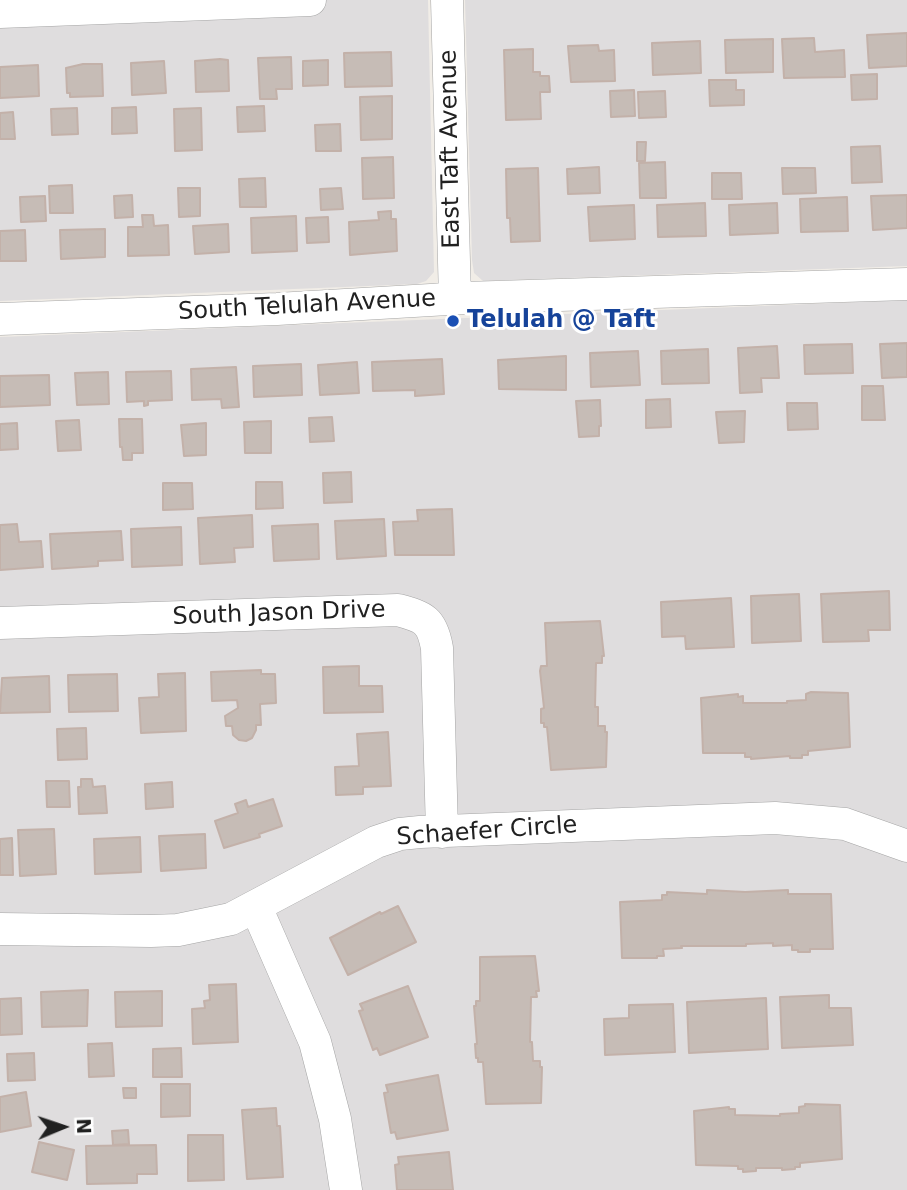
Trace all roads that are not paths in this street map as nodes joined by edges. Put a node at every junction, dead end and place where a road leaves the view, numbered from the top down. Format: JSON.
{"nodes":[{"id":1,"x":310,"y":0,"type":"edge"},
{"id":2,"x":447,"y":0,"type":"edge"},
{"id":3,"x":0,"y":12,"type":"edge"},
{"id":4,"x":907,"y":284,"type":"edge"},
{"id":5,"x":455,"y":299,"type":"junction"},
{"id":6,"x":0,"y":319,"type":"edge"},
{"id":7,"x":0,"y":624,"type":"edge"},
{"id":8,"x":442,"y":832,"type":"junction"},
{"id":9,"x":907,"y":846,"type":"edge"},
{"id":10,"x":256,"y":907,"type":"junction"},
{"id":11,"x":0,"y":929,"type":"edge"},
{"id":12,"x":345,"y":1190,"type":"edge"}],
"edges":[{"from":1,"to":3,"type":"street"},
{"from":2,"to":5,"type":"street","name":"East Taft Avenue"},
{"from":4,"to":5,"type":"street","name":"South Telulah Avenue"},
{"from":5,"to":6,"type":"street","name":"South Telulah Avenue"},
{"from":7,"to":8,"type":"street","name":"South Jason Drive"},
{"from":8,"to":9,"type":"street","name":"Schaefer Circle"},
{"from":8,"to":10,"type":"street","name":"Schaefer Circle"},
{"from":10,"to":11,"type":"street","name":"Schaefer Circle"},
{"from":10,"to":12,"type":"street"}]}
